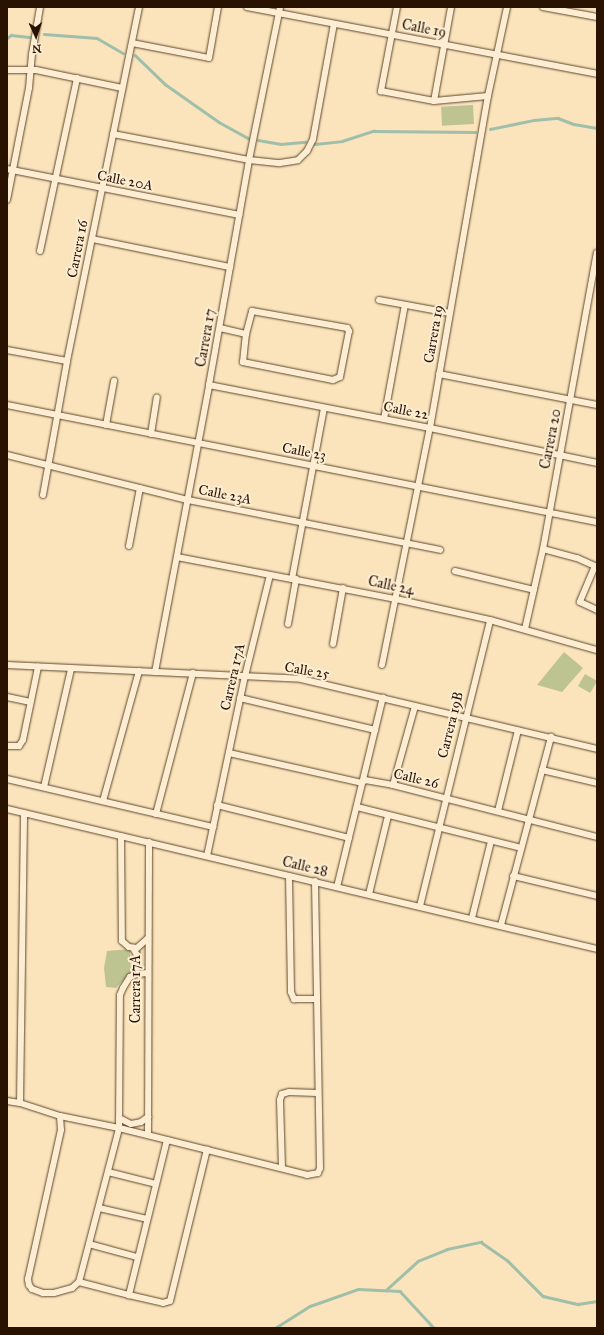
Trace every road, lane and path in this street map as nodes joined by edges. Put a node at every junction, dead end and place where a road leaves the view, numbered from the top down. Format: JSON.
{"nodes":[{"id":1,"x":40,"y":7,"type":"edge"},
{"id":2,"x":139,"y":7,"type":"edge"},
{"id":3,"x":218,"y":7,"type":"edge"},
{"id":4,"x":247,"y":7,"type":"edge"},
{"id":5,"x":397,"y":7,"type":"edge"},
{"id":6,"x":450,"y":7,"type":"edge"},
{"id":7,"x":507,"y":7,"type":"edge"},
{"id":8,"x":543,"y":7,"type":"edge"},
{"id":9,"x":279,"y":10,"type":"edge"},
{"id":10,"x":597,"y":17,"type":"edge"},
{"id":11,"x":334,"y":24,"type":"junction"},
{"id":12,"x":392,"y":35,"type":"junction"},
{"id":13,"x":132,"y":43,"type":"junction"},
{"id":14,"x":444,"y":45,"type":"junction"},
{"id":15,"x":496,"y":55,"type":"junction"},
{"id":16,"x":7,"y":70,"type":"edge"},
{"id":17,"x":30,"y":72,"type":"junction"},
{"id":18,"x":597,"y":74,"type":"edge"},
{"id":19,"x":77,"y":78,"type":"junction"},
{"id":20,"x":122,"y":88,"type":"junction"},
{"id":21,"x":488,"y":96,"type":"junction"},
{"id":22,"x":434,"y":101,"type":"junction"},
{"id":23,"x":113,"y":134,"type":"junction"},
{"id":24,"x":249,"y":160,"type":"junction"},
{"id":25,"x":10,"y":169,"type":"edge"},
{"id":26,"x":56,"y":178,"type":"junction"},
{"id":27,"x":102,"y":188,"type":"junction"},
{"id":28,"x":7,"y":200,"type":"edge"},
{"id":29,"x":240,"y":215,"type":"junction"},
{"id":30,"x":92,"y":239,"type":"junction"},
{"id":31,"x":40,"y":251,"type":"dead end"},
{"id":32,"x":597,"y":253,"type":"edge"},
{"id":33,"x":230,"y":267,"type":"junction"},
{"id":34,"x":379,"y":300,"type":"dead end"},
{"id":35,"x":405,"y":305,"type":"junction"},
{"id":36,"x":450,"y":313,"type":"junction"},
{"id":37,"x":220,"y":328,"type":"junction"},
{"id":38,"x":246,"y":334,"type":"junction"},
{"id":39,"x":7,"y":350,"type":"edge"},
{"id":40,"x":67,"y":361,"type":"junction"},
{"id":41,"x":439,"y":374,"type":"junction"},
{"id":42,"x":114,"y":381,"type":"dead end"},
{"id":43,"x":210,"y":385,"type":"junction"},
{"id":44,"x":157,"y":397,"type":"dead end"},
{"id":45,"x":570,"y":400,"type":"junction"},
{"id":46,"x":7,"y":405,"type":"edge"},
{"id":47,"x":597,"y":405,"type":"edge"},
{"id":48,"x":324,"y":408,"type":"junction"},
{"id":49,"x":58,"y":416,"type":"junction"},
{"id":50,"x":384,"y":419,"type":"junction"},
{"id":51,"x":106,"y":425,"type":"junction"},
{"id":52,"x":430,"y":428,"type":"junction"},
{"id":53,"x":151,"y":434,"type":"junction"},
{"id":54,"x":198,"y":444,"type":"junction"},
{"id":55,"x":7,"y":455,"type":"edge"},
{"id":56,"x":560,"y":455,"type":"junction"},
{"id":57,"x":597,"y":463,"type":"edge"},
{"id":58,"x":48,"y":466,"type":"junction"},
{"id":59,"x":313,"y":466,"type":"junction"},
{"id":60,"x":418,"y":487,"type":"junction"},
{"id":61,"x":140,"y":488,"type":"junction"},
{"id":62,"x":43,"y":495,"type":"dead end"},
{"id":63,"x":188,"y":500,"type":"junction"},
{"id":64,"x":549,"y":512,"type":"junction"},
{"id":65,"x":302,"y":522,"type":"junction"},
{"id":66,"x":597,"y":522,"type":"edge"},
{"id":67,"x":407,"y":543,"type":"junction"},
{"id":68,"x":129,"y":546,"type":"dead end"},
{"id":69,"x":542,"y":549,"type":"junction"},
{"id":70,"x":440,"y":550,"type":"dead end"},
{"id":71,"x":177,"y":557,"type":"junction"},
{"id":72,"x":596,"y":566,"type":"edge"},
{"id":73,"x":455,"y":571,"type":"dead end"},
{"id":74,"x":270,"y":575,"type":"junction"},
{"id":75,"x":294,"y":579,"type":"junction"},
{"id":76,"x":344,"y":588,"type":"junction"},
{"id":77,"x":534,"y":590,"type":"junction"},
{"id":78,"x":396,"y":599,"type":"junction"},
{"id":79,"x":597,"y":610,"type":"edge"},
{"id":80,"x":490,"y":620,"type":"junction"},
{"id":81,"x":288,"y":624,"type":"dead end"},
{"id":82,"x":525,"y":629,"type":"junction"},
{"id":83,"x":333,"y":644,"type":"dead end"},
{"id":84,"x":597,"y":650,"type":"edge"},
{"id":85,"x":7,"y":665,"type":"edge"},
{"id":86,"x":382,"y":665,"type":"dead end"},
{"id":87,"x":38,"y":667,"type":"junction"},
{"id":88,"x":72,"y":669,"type":"junction"},
{"id":89,"x":139,"y":672,"type":"junction"},
{"id":90,"x":155,"y":672,"type":"junction"},
{"id":91,"x":192,"y":673,"type":"junction"},
{"id":92,"x":245,"y":676,"type":"junction"},
{"id":93,"x":7,"y":697,"type":"edge"},
{"id":94,"x":240,"y":698,"type":"junction"},
{"id":95,"x":383,"y":698,"type":"junction"},
{"id":96,"x":30,"y":702,"type":"junction"},
{"id":97,"x":415,"y":706,"type":"junction"},
{"id":98,"x":466,"y":718,"type":"junction"},
{"id":99,"x":375,"y":730,"type":"junction"},
{"id":100,"x":518,"y":730,"type":"junction"},
{"id":101,"x":551,"y":738,"type":"junction"},
{"id":102,"x":7,"y":746,"type":"edge"},
{"id":103,"x":597,"y":749,"type":"edge"},
{"id":104,"x":228,"y":753,"type":"junction"},
{"id":105,"x":542,"y":770,"type":"junction"},
{"id":106,"x":7,"y":778,"type":"edge"},
{"id":107,"x":362,"y":783,"type":"junction"},
{"id":108,"x":597,"y":783,"type":"edge"},
{"id":109,"x":393,"y":785,"type":"junction"},
{"id":110,"x":44,"y":787,"type":"junction"},
{"id":111,"x":446,"y":798,"type":"junction"},
{"id":112,"x":103,"y":801,"type":"junction"},
{"id":113,"x":217,"y":805,"type":"junction"},
{"id":114,"x":357,"y":807,"type":"junction"},
{"id":115,"x":7,"y":809,"type":"edge"},
{"id":116,"x":498,"y":811,"type":"junction"},
{"id":117,"x":24,"y":813,"type":"junction"},
{"id":118,"x":156,"y":814,"type":"junction"},
{"id":119,"x":388,"y":816,"type":"junction"},
{"id":120,"x":529,"y":820,"type":"junction"},
{"id":121,"x":213,"y":827,"type":"junction"},
{"id":122,"x":438,"y":828,"type":"junction"},
{"id":123,"x":121,"y":836,"type":"junction"},
{"id":124,"x":597,"y":837,"type":"edge"},
{"id":125,"x":349,"y":838,"type":"junction"},
{"id":126,"x":491,"y":841,"type":"junction"},
{"id":127,"x":149,"y":842,"type":"junction"},
{"id":128,"x":521,"y":848,"type":"junction"},
{"id":129,"x":207,"y":856,"type":"junction"},
{"id":130,"x":289,"y":876,"type":"junction"},
{"id":131,"x":513,"y":876,"type":"junction"},
{"id":132,"x":315,"y":881,"type":"junction"},
{"id":133,"x":337,"y":887,"type":"junction"},
{"id":134,"x":369,"y":894,"type":"junction"},
{"id":135,"x":597,"y":896,"type":"edge"},
{"id":136,"x":420,"y":906,"type":"junction"},
{"id":137,"x":472,"y":918,"type":"junction"},
{"id":138,"x":501,"y":925,"type":"junction"},
{"id":139,"x":148,"y":938,"type":"junction"},
{"id":140,"x":134,"y":948,"type":"junction"},
{"id":141,"x":597,"y":949,"type":"edge"},
{"id":142,"x":136,"y":974,"type":"junction"},
{"id":143,"x":148,"y":974,"type":"junction"},
{"id":144,"x":317,"y":999,"type":"junction"},
{"id":145,"x":317,"y":1093,"type":"junction"},
{"id":146,"x":7,"y":1101,"type":"edge"},
{"id":147,"x":20,"y":1103,"type":"junction"},
{"id":148,"x":60,"y":1116,"type":"junction"},
{"id":149,"x":119,"y":1118,"type":"junction"},
{"id":150,"x":148,"y":1118,"type":"junction"},
{"id":151,"x":119,"y":1128,"type":"junction"},
{"id":152,"x":148,"y":1135,"type":"junction"},
{"id":153,"x":167,"y":1140,"type":"junction"},
{"id":154,"x":207,"y":1149,"type":"junction"},
{"id":155,"x":282,"y":1168,"type":"junction"},
{"id":156,"x":108,"y":1172,"type":"junction"},
{"id":157,"x":156,"y":1184,"type":"junction"},
{"id":158,"x":99,"y":1208,"type":"junction"},
{"id":159,"x":147,"y":1219,"type":"junction"},
{"id":160,"x":89,"y":1244,"type":"junction"},
{"id":161,"x":137,"y":1257,"type":"junction"},
{"id":162,"x":79,"y":1282,"type":"junction"},
{"id":163,"x":129,"y":1295,"type":"junction"}],
"edges":[{"from":1,"to":17,"type":"street"},
{"from":2,"to":13,"type":"street","name":"Carrera 16"},
{"from":3,"to":13,"type":"street"},
{"from":4,"to":9,"type":"street","name":"Calle 19"},
{"from":5,"to":12,"type":"street"},
{"from":6,"to":14,"type":"street"},
{"from":7,"to":15,"type":"street","name":"Carrera 19"},
{"from":8,"to":10,"type":"street"},
{"from":9,"to":11,"type":"street","name":"Calle 19"},
{"from":9,"to":24,"type":"street","name":"Carrera 17"},
{"from":11,"to":12,"type":"street","name":"Calle 19"},
{"from":11,"to":24,"type":"street"},
{"from":12,"to":14,"type":"street","name":"Calle 19"},
{"from":12,"to":22,"type":"street"},
{"from":13,"to":20,"type":"street","name":"Carrera 16"},
{"from":14,"to":15,"type":"street","name":"Calle 19"},
{"from":14,"to":22,"type":"street"},
{"from":15,"to":18,"type":"street","name":"Calle 19"},
{"from":15,"to":21,"type":"street","name":"Carrera 19"},
{"from":16,"to":17,"type":"street"},
{"from":17,"to":19,"type":"street"},
{"from":17,"to":25,"type":"street"},
{"from":19,"to":20,"type":"street"},
{"from":19,"to":26,"type":"street"},
{"from":20,"to":23,"type":"street","name":"Carrera 16"},
{"from":21,"to":22,"type":"street"},
{"from":21,"to":36,"type":"street","name":"Carrera 19"},
{"from":23,"to":24,"type":"street"},
{"from":23,"to":27,"type":"street","name":"Carrera 16"},
{"from":24,"to":29,"type":"street","name":"Carrera 17"},
{"from":25,"to":26,"type":"street","name":"Calle 20A"},
{"from":25,"to":28,"type":"street"},
{"from":26,"to":27,"type":"street","name":"Calle 20A"},
{"from":26,"to":31,"type":"street"},
{"from":27,"to":29,"type":"street","name":"Calle 20A"},
{"from":27,"to":30,"type":"street","name":"Carrera 16"},
{"from":29,"to":33,"type":"street","name":"Carrera 17"},
{"from":30,"to":33,"type":"street"},
{"from":30,"to":40,"type":"street","name":"Carrera 16"},
{"from":32,"to":45,"type":"street","name":"Carrera 20"},
{"from":33,"to":37,"type":"street","name":"Carrera 17"},
{"from":34,"to":35,"type":"street"},
{"from":35,"to":36,"type":"street"},
{"from":35,"to":50,"type":"street"},
{"from":36,"to":41,"type":"street","name":"Carrera 19"},
{"from":37,"to":38,"type":"street"},
{"from":37,"to":43,"type":"street","name":"Carrera 17"},
{"from":38,"to":38,"type":"street"},
{"from":39,"to":40,"type":"street"},
{"from":40,"to":49,"type":"street","name":"Carrera 16"},
{"from":41,"to":45,"type":"street"},
{"from":41,"to":52,"type":"street","name":"Carrera 19"},
{"from":42,"to":51,"type":"street"},
{"from":43,"to":48,"type":"street","name":"Calle 22"},
{"from":43,"to":54,"type":"street","name":"Carrera 17"},
{"from":44,"to":53,"type":"street"},
{"from":45,"to":47,"type":"street"},
{"from":45,"to":56,"type":"street","name":"Carrera 20"},
{"from":46,"to":49,"type":"street","name":"Calle 23"},
{"from":48,"to":50,"type":"street","name":"Calle 22"},
{"from":48,"to":59,"type":"street"},
{"from":49,"to":51,"type":"street","name":"Calle 23"},
{"from":49,"to":58,"type":"street","name":"Carrera 16"},
{"from":50,"to":52,"type":"street","name":"Calle 22"},
{"from":51,"to":53,"type":"street","name":"Calle 23"},
{"from":52,"to":56,"type":"street","name":"Calle 22"},
{"from":52,"to":60,"type":"street","name":"Carrera 19"},
{"from":53,"to":54,"type":"street","name":"Calle 23"},
{"from":54,"to":59,"type":"street","name":"Calle 23"},
{"from":54,"to":63,"type":"street","name":"Carrera 17"},
{"from":55,"to":58,"type":"street","name":"Calle 23A"},
{"from":56,"to":57,"type":"street","name":"Calle 22"},
{"from":56,"to":64,"type":"street","name":"Carrera 20"},
{"from":58,"to":61,"type":"street","name":"Calle 23A"},
{"from":58,"to":62,"type":"street","name":"Carrera 16"},
{"from":59,"to":60,"type":"street","name":"Calle 23"},
{"from":59,"to":65,"type":"street"},
{"from":60,"to":64,"type":"street","name":"Calle 23"},
{"from":60,"to":67,"type":"street","name":"Carrera 19"},
{"from":61,"to":63,"type":"street","name":"Calle 23A"},
{"from":61,"to":68,"type":"street"},
{"from":63,"to":65,"type":"street","name":"Calle 23A"},
{"from":63,"to":71,"type":"street","name":"Carrera 17"},
{"from":64,"to":66,"type":"street","name":"Calle 23"},
{"from":64,"to":69,"type":"street","name":"Carrera 20"},
{"from":65,"to":67,"type":"street","name":"Calle 23A"},
{"from":65,"to":75,"type":"street"},
{"from":67,"to":70,"type":"street","name":"Calle 23A"},
{"from":67,"to":78,"type":"street","name":"Carrera 19"},
{"from":69,"to":72,"type":"street"},
{"from":69,"to":77,"type":"street","name":"Carrera 20"},
{"from":71,"to":74,"type":"street","name":"Calle 24"},
{"from":71,"to":90,"type":"street","name":"Carrera 17"},
{"from":72,"to":79,"type":"street"},
{"from":73,"to":77,"type":"street"},
{"from":74,"to":75,"type":"street","name":"Calle 24"},
{"from":74,"to":92,"type":"street","name":"Carrera 17A"},
{"from":75,"to":76,"type":"street","name":"Calle 24"},
{"from":75,"to":81,"type":"street"},
{"from":76,"to":78,"type":"street","name":"Calle 24"},
{"from":76,"to":83,"type":"street"},
{"from":77,"to":82,"type":"street","name":"Carrera 20"},
{"from":78,"to":80,"type":"street","name":"Calle 24"},
{"from":78,"to":86,"type":"street","name":"Carrera 19"},
{"from":80,"to":82,"type":"street","name":"Calle 24"},
{"from":80,"to":98,"type":"street","name":"Carrera 19B"},
{"from":82,"to":84,"type":"street","name":"Calle 24"},
{"from":85,"to":87,"type":"street","name":"Calle 25"},
{"from":87,"to":88,"type":"street","name":"Calle 25"},
{"from":87,"to":96,"type":"street"},
{"from":88,"to":89,"type":"street","name":"Calle 25"},
{"from":88,"to":110,"type":"street"},
{"from":89,"to":90,"type":"street","name":"Calle 25"},
{"from":89,"to":112,"type":"street"},
{"from":90,"to":91,"type":"street","name":"Calle 25"},
{"from":91,"to":92,"type":"street","name":"Calle 25"},
{"from":91,"to":118,"type":"street"},
{"from":92,"to":94,"type":"street","name":"Carrera 17A"},
{"from":92,"to":95,"type":"street","name":"Calle 25"},
{"from":93,"to":96,"type":"street"},
{"from":94,"to":99,"type":"street"},
{"from":94,"to":104,"type":"street","name":"Carrera 17A"},
{"from":95,"to":97,"type":"street","name":"Calle 25"},
{"from":95,"to":99,"type":"street"},
{"from":96,"to":102,"type":"street"},
{"from":97,"to":98,"type":"street","name":"Calle 25"},
{"from":97,"to":109,"type":"street"},
{"from":98,"to":100,"type":"street","name":"Calle 25"},
{"from":98,"to":111,"type":"street","name":"Carrera 19B"},
{"from":99,"to":107,"type":"street"},
{"from":100,"to":101,"type":"street","name":"Calle 25"},
{"from":100,"to":116,"type":"street"},
{"from":101,"to":103,"type":"street","name":"Calle 25"},
{"from":101,"to":105,"type":"street"},
{"from":104,"to":107,"type":"street","name":"Calle 26"},
{"from":104,"to":113,"type":"street","name":"Carrera 17A"},
{"from":105,"to":108,"type":"street"},
{"from":105,"to":120,"type":"street"},
{"from":106,"to":110,"type":"street"},
{"from":107,"to":109,"type":"street","name":"Calle 26"},
{"from":107,"to":114,"type":"street"},
{"from":109,"to":111,"type":"street","name":"Calle 26"},
{"from":110,"to":112,"type":"street"},
{"from":111,"to":116,"type":"street","name":"Calle 26"},
{"from":111,"to":122,"type":"street","name":"Carrera 19B"},
{"from":112,"to":118,"type":"street"},
{"from":113,"to":121,"type":"street","name":"Carrera 17A"},
{"from":113,"to":125,"type":"street"},
{"from":114,"to":119,"type":"street"},
{"from":114,"to":125,"type":"street"},
{"from":115,"to":117,"type":"street","name":"Calle 28"},
{"from":116,"to":120,"type":"street","name":"Calle 26"},
{"from":117,"to":123,"type":"street","name":"Calle 28"},
{"from":117,"to":147,"type":"street"},
{"from":118,"to":121,"type":"street"},
{"from":119,"to":122,"type":"street"},
{"from":119,"to":134,"type":"street"},
{"from":120,"to":124,"type":"street","name":"Calle 26"},
{"from":120,"to":128,"type":"street"},
{"from":121,"to":129,"type":"street","name":"Carrera 17A"},
{"from":122,"to":126,"type":"street"},
{"from":122,"to":136,"type":"street","name":"Carrera 19B"},
{"from":123,"to":127,"type":"street","name":"Calle 28"},
{"from":123,"to":140,"type":"street"},
{"from":125,"to":133,"type":"street"},
{"from":126,"to":128,"type":"street"},
{"from":126,"to":137,"type":"street"},
{"from":127,"to":129,"type":"street","name":"Calle 28"},
{"from":127,"to":139,"type":"street","name":"Carrera 17A"},
{"from":128,"to":131,"type":"street"},
{"from":129,"to":130,"type":"street","name":"Calle 28"},
{"from":130,"to":132,"type":"street","name":"Calle 28"},
{"from":130,"to":144,"type":"street"},
{"from":131,"to":135,"type":"street"},
{"from":131,"to":138,"type":"street"},
{"from":132,"to":133,"type":"street","name":"Calle 28"},
{"from":132,"to":144,"type":"street"},
{"from":133,"to":134,"type":"street","name":"Calle 28"},
{"from":134,"to":136,"type":"street","name":"Calle 28"},
{"from":136,"to":137,"type":"street","name":"Calle 28"},
{"from":137,"to":138,"type":"street","name":"Calle 28"},
{"from":138,"to":141,"type":"street","name":"Calle 28"},
{"from":139,"to":140,"type":"street"},
{"from":139,"to":143,"type":"street","name":"Carrera 17A"},
{"from":140,"to":142,"type":"street"},
{"from":142,"to":143,"type":"street"},
{"from":142,"to":149,"type":"street"},
{"from":143,"to":150,"type":"street","name":"Carrera 17A"},
{"from":144,"to":145,"type":"street"},
{"from":145,"to":155,"type":"street"},
{"from":145,"to":155,"type":"street"},
{"from":146,"to":147,"type":"street"},
{"from":147,"to":148,"type":"street"},
{"from":148,"to":151,"type":"street"},
{"from":148,"to":162,"type":"street"},
{"from":149,"to":150,"type":"street"},
{"from":149,"to":151,"type":"street"},
{"from":150,"to":152,"type":"street","name":"Carrera 17A"},
{"from":151,"to":152,"type":"street"},
{"from":151,"to":156,"type":"street"},
{"from":152,"to":153,"type":"street"},
{"from":153,"to":154,"type":"street"},
{"from":153,"to":157,"type":"street"},
{"from":154,"to":155,"type":"street"},
{"from":154,"to":163,"type":"street"},
{"from":156,"to":157,"type":"street"},
{"from":156,"to":158,"type":"street"},
{"from":157,"to":159,"type":"street"},
{"from":158,"to":159,"type":"street"},
{"from":158,"to":160,"type":"street"},
{"from":159,"to":161,"type":"street"},
{"from":160,"to":161,"type":"street"},
{"from":160,"to":162,"type":"street"},
{"from":161,"to":163,"type":"street"},
{"from":162,"to":163,"type":"street"}]}
